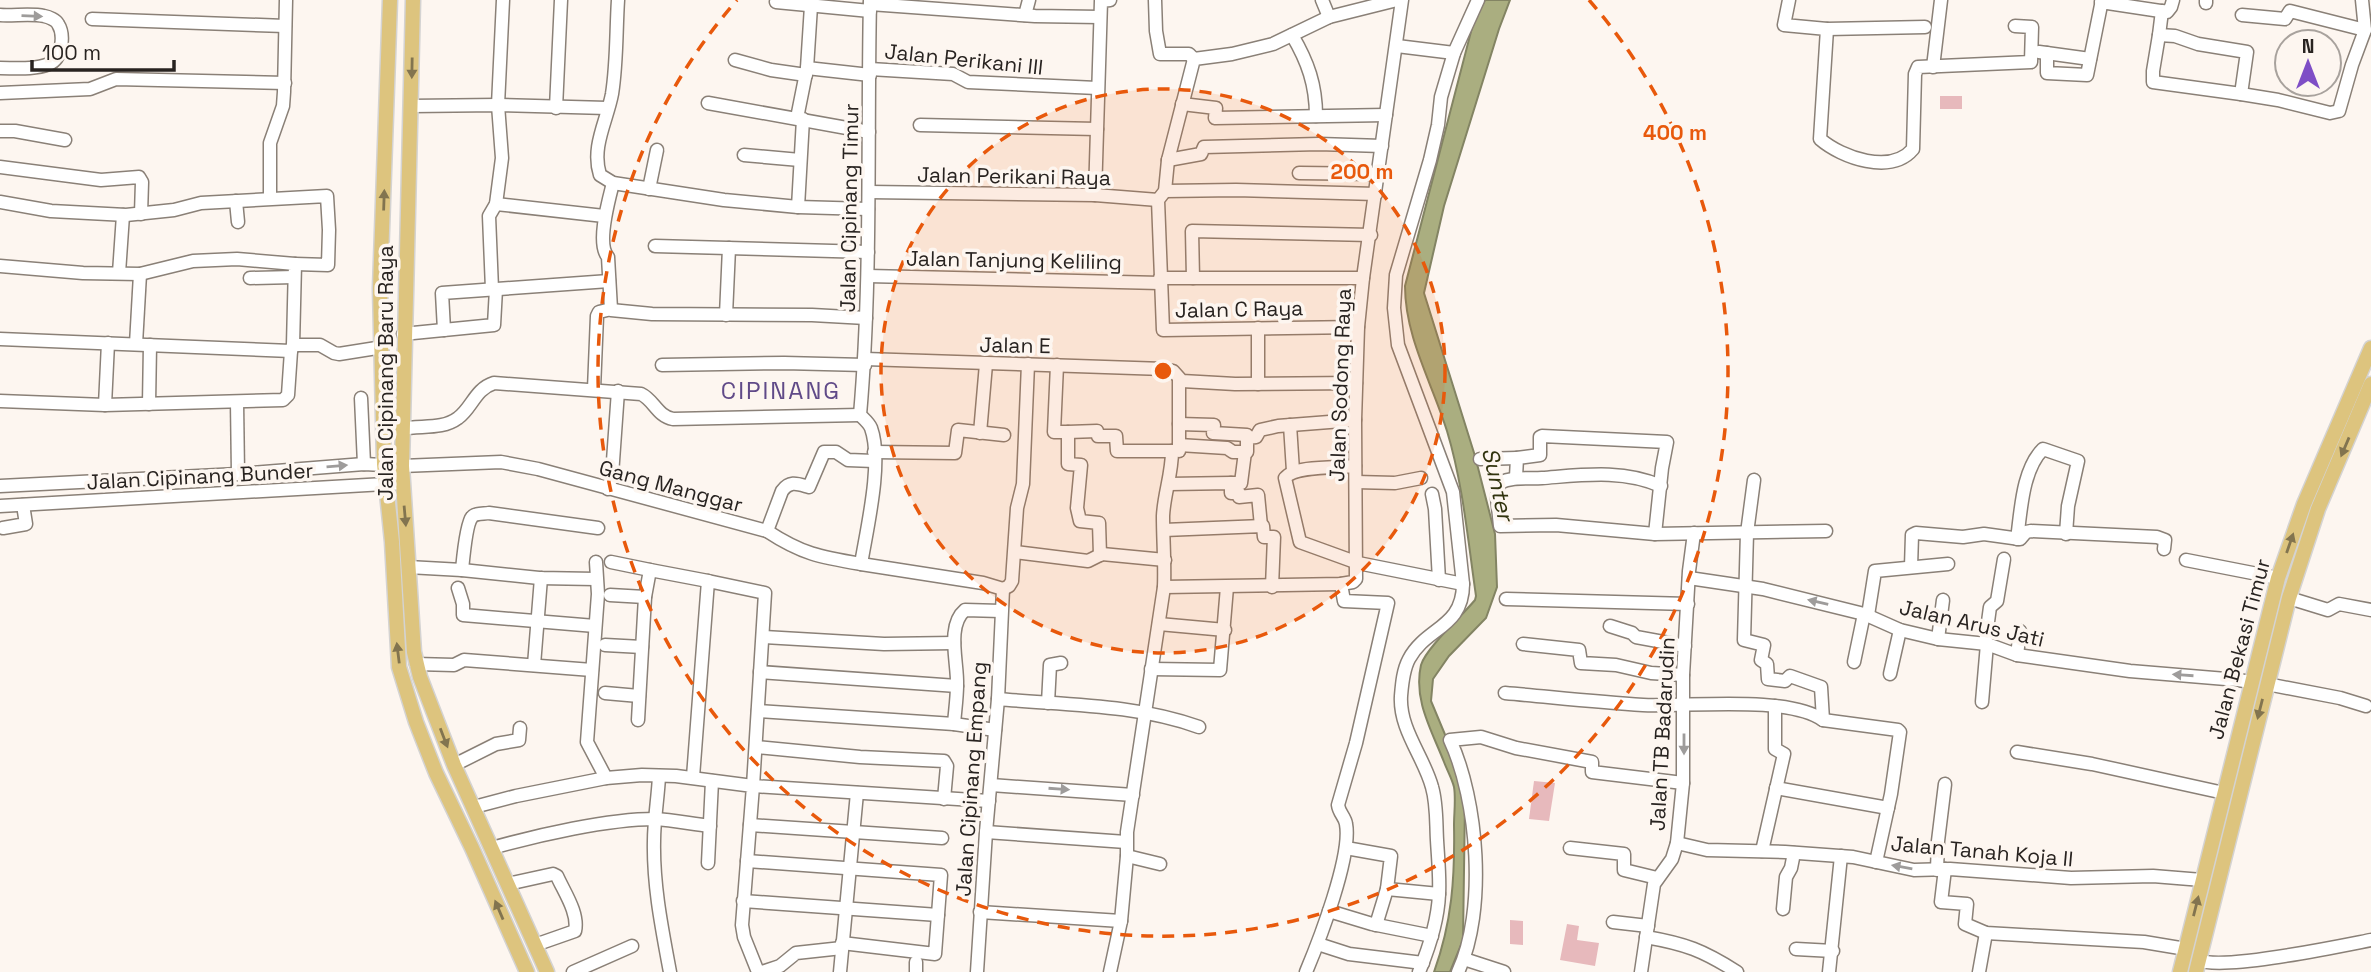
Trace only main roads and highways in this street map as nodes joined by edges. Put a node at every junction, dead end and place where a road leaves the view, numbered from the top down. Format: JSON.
{"nodes":[{"id":1,"x":390,"y":0,"type":"edge"},
{"id":2,"x":413,"y":0,"type":"edge"},
{"id":3,"x":2371,"y":348,"type":"edge"},
{"id":4,"x":2371,"y":384,"type":"edge"},
{"id":5,"x":472,"y":848,"type":"junction"},
{"id":6,"x":493,"y":849,"type":"junction"},
{"id":7,"x":481,"y":867,"type":"junction"},
{"id":8,"x":2201,"y":967,"type":"edge"},
{"id":9,"x":527,"y":972,"type":"edge"},
{"id":10,"x":547,"y":972,"type":"edge"},
{"id":11,"x":2180,"y":972,"type":"edge"}],
"edges":[{"from":5,"to":1,"type":"main road","name":"Jalan Cipinang Baru Raya","one_way":true},
{"from":2,"to":6,"type":"main road","name":"Jalan Cipinang Baru Raya","one_way":true},
{"from":11,"to":3,"type":"main road","name":"Jalan Bekasi Timur","one_way":true},
{"from":4,"to":8,"type":"main road","name":"Jalan Bekasi Timur","one_way":true},
{"from":5,"to":6,"type":"main road"},
{"from":5,"to":7,"type":"main road","name":"Jalan Cipinang Baru Raya"},
{"from":6,"to":7,"type":"main road"},
{"from":6,"to":10,"type":"main road","name":"Jalan Cipinang Baru Raya"},
{"from":9,"to":7,"type":"main road","name":"Jalan Cipinang Baru Raya","one_way":true}]}
